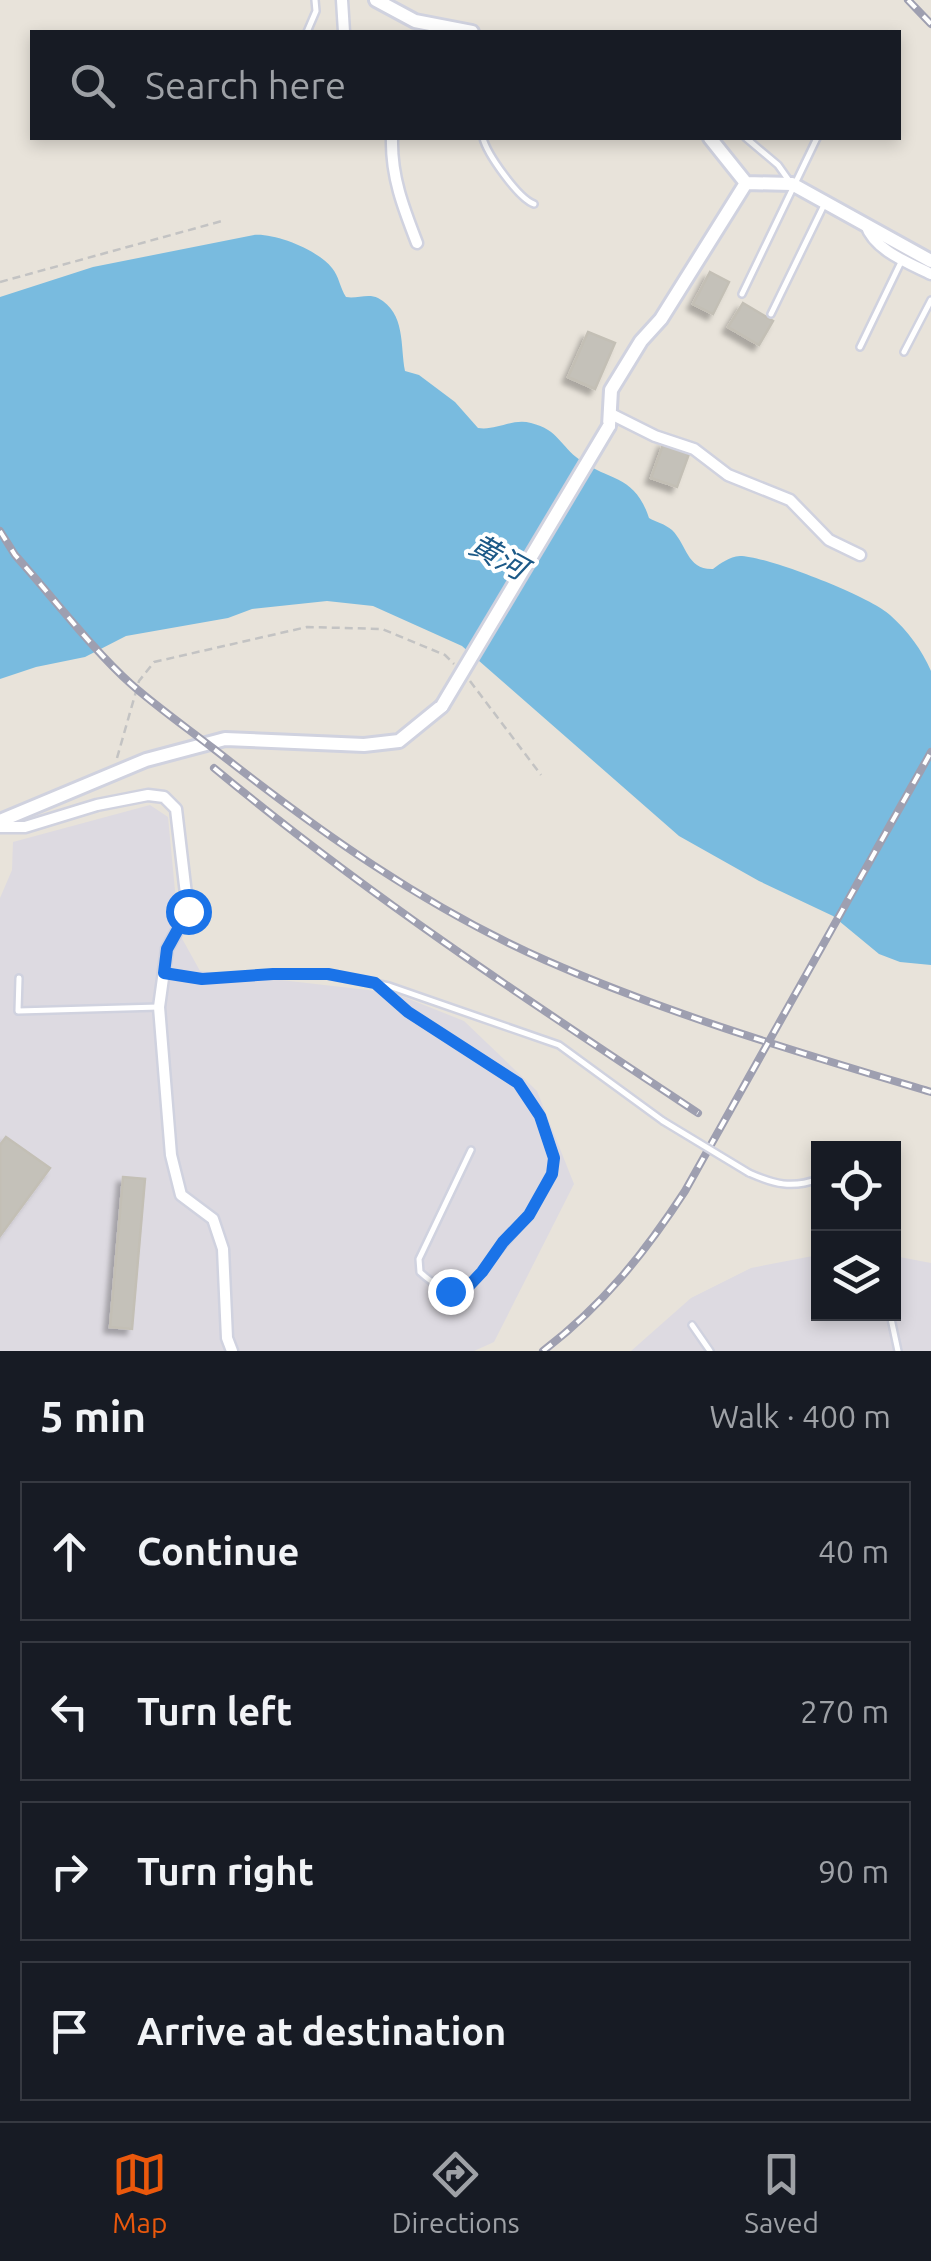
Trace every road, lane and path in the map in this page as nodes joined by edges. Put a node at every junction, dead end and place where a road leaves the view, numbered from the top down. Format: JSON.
{"nodes":[{"id":1,"x":315,"y":0,"type":"edge"},
{"id":2,"x":342,"y":0,"type":"edge"},
{"id":3,"x":376,"y":0,"type":"edge"},
{"id":4,"x":309,"y":30,"type":"edge"},
{"id":5,"x":344,"y":30,"type":"edge"},
{"id":6,"x":462,"y":30,"type":"edge"},
{"id":7,"x":392,"y":140,"type":"edge"},
{"id":8,"x":484,"y":140,"type":"edge"},
{"id":9,"x":712,"y":140,"type":"edge"},
{"id":10,"x":748,"y":140,"type":"edge"},
{"id":11,"x":816,"y":140,"type":"edge"},
{"id":12,"x":746,"y":183,"type":"junction"},
{"id":13,"x":792,"y":184,"type":"junction"},
{"id":14,"x":826,"y":203,"type":"junction"},
{"id":15,"x":534,"y":204,"type":"dead end"},
{"id":16,"x":222,"y":221,"type":"dead end"},
{"id":17,"x":866,"y":225,"type":"junction"},
{"id":18,"x":417,"y":243,"type":"dead end"},
{"id":19,"x":902,"y":260,"type":"junction"},
{"id":20,"x":931,"y":261,"type":"edge"},
{"id":21,"x":931,"y":274,"type":"edge"},
{"id":22,"x":0,"y":282,"type":"edge"},
{"id":23,"x":742,"y":294,"type":"dead end"},
{"id":24,"x":931,"y":300,"type":"edge"},
{"id":25,"x":771,"y":314,"type":"dead end"},
{"id":26,"x":860,"y":346,"type":"dead end"},
{"id":27,"x":904,"y":352,"type":"dead end"},
{"id":28,"x":610,"y":420,"type":"junction"},
{"id":29,"x":860,"y":555,"type":"dead end"},
{"id":30,"x":458,"y":669,"type":"dead end"},
{"id":31,"x":472,"y":683,"type":"dead end"},
{"id":32,"x":113,"y":774,"type":"junction"},
{"id":33,"x":540,"y":775,"type":"dead end"},
{"id":34,"x":0,"y":824,"type":"edge"},
{"id":35,"x":164,"y":973,"type":"junction"},
{"id":36,"x":19,"y":978,"type":"dead end"},
{"id":37,"x":375,"y":983,"type":"junction"},
{"id":38,"x":159,"y":1006,"type":"junction"},
{"id":39,"x":471,"y":1150,"type":"dead end"},
{"id":40,"x":811,"y":1182,"type":"edge"},
{"id":41,"x":892,"y":1321,"type":"edge"},
{"id":42,"x":692,"y":1325,"type":"dead end"},
{"id":43,"x":232,"y":1351,"type":"edge"},
{"id":44,"x":710,"y":1351,"type":"edge"},
{"id":45,"x":898,"y":1351,"type":"edge"}],
"edges":[{"from":1,"to":4,"type":"lane"},
{"from":2,"to":5,"type":"street"},
{"from":3,"to":6,"type":"street"},
{"from":7,"to":18,"type":"street"},
{"from":8,"to":15,"type":"lane"},
{"from":9,"to":12,"type":"street"},
{"from":10,"to":13,"type":"lane"},
{"from":11,"to":13,"type":"lane"},
{"from":12,"to":13,"type":"street"},
{"from":12,"to":28,"type":"street"},
{"from":13,"to":14,"type":"street"},
{"from":13,"to":23,"type":"lane"},
{"from":14,"to":17,"type":"street"},
{"from":14,"to":25,"type":"lane"},
{"from":16,"to":22,"type":"path"},
{"from":17,"to":19,"type":"street"},
{"from":17,"to":20,"type":"street"},
{"from":19,"to":21,"type":"street"},
{"from":19,"to":26,"type":"lane"},
{"from":24,"to":27,"type":"lane"},
{"from":28,"to":29,"type":"street"},
{"from":28,"to":32,"type":"street","bridge":true},
{"from":30,"to":32,"type":"path"},
{"from":31,"to":33,"type":"path"},
{"from":32,"to":34,"type":"street"},
{"from":34,"to":35,"type":"street"},
{"from":35,"to":37,"type":"lane"},
{"from":35,"to":38,"type":"street"},
{"from":36,"to":38,"type":"lane"},
{"from":37,"to":39,"type":"lane"},
{"from":37,"to":40,"type":"lane","bridge":true},
{"from":38,"to":43,"type":"street"},
{"from":41,"to":45,"type":"lane"},
{"from":42,"to":44,"type":"lane"}]}
